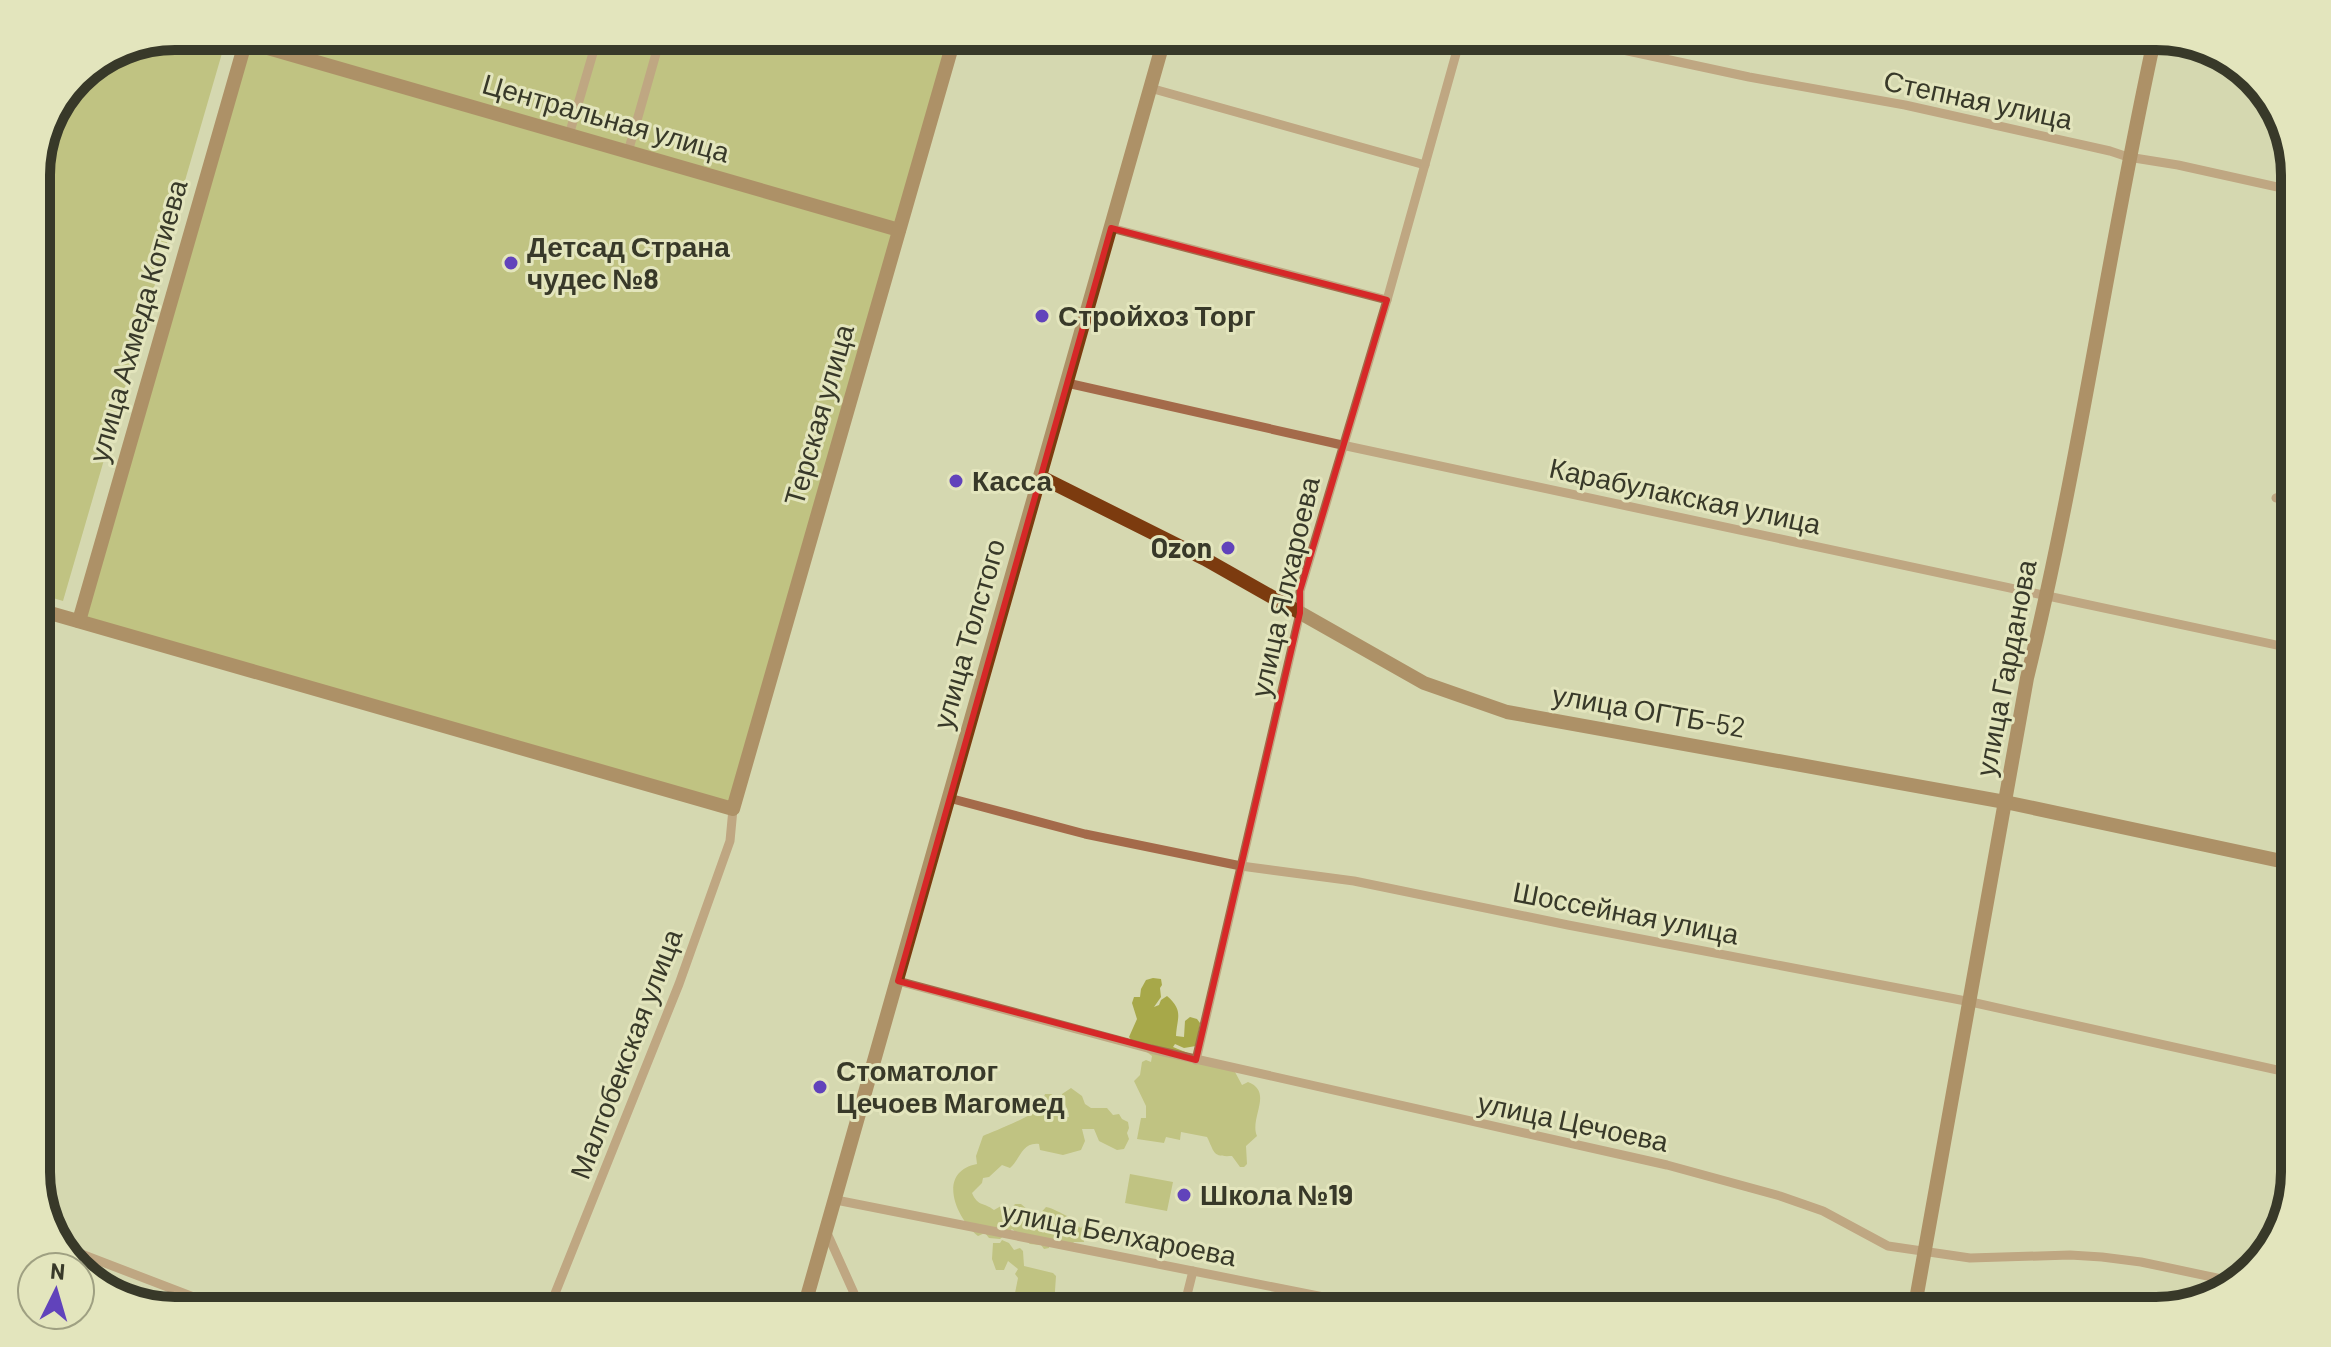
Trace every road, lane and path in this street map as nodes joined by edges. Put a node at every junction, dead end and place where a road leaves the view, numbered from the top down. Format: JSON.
{"nodes":[{"id":1,"x":244,"y":50,"type":"edge"},
{"id":2,"x":290,"y":50,"type":"edge"},
{"id":3,"x":594,"y":50,"type":"edge"},
{"id":4,"x":657,"y":50,"type":"edge"},
{"id":5,"x":951,"y":50,"type":"edge"},
{"id":6,"x":1161,"y":50,"type":"edge"},
{"id":7,"x":1457,"y":50,"type":"edge"},
{"id":8,"x":1623,"y":50,"type":"edge"},
{"id":9,"x":2152,"y":50,"type":"edge"},
{"id":10,"x":1150,"y":88,"type":"junction"},
{"id":11,"x":569,"y":135,"type":"junction"},
{"id":12,"x":628,"y":152,"type":"junction"},
{"id":13,"x":2128,"y":157,"type":"junction"},
{"id":14,"x":1425,"y":165,"type":"junction"},
{"id":15,"x":2281,"y":188,"type":"edge"},
{"id":16,"x":1111,"y":228,"type":"junction"},
{"id":17,"x":899,"y":230,"type":"junction"},
{"id":18,"x":1387,"y":300,"type":"junction"},
{"id":19,"x":1067,"y":383,"type":"junction"},
{"id":20,"x":1342,"y":445,"type":"junction"},
{"id":21,"x":1041,"y":477,"type":"junction"},
{"id":22,"x":2281,"y":497,"type":"edge"},
{"id":23,"x":2276,"y":498,"type":"dead end"},
{"id":24,"x":2047,"y":596,"type":"junction"},
{"id":25,"x":50,"y":613,"type":"edge"},
{"id":26,"x":1300,"y":613,"type":"junction"},
{"id":27,"x":79,"y":621,"type":"junction"},
{"id":28,"x":2281,"y":646,"type":"edge"},
{"id":29,"x":949,"y":798,"type":"junction"},
{"id":30,"x":2005,"y":802,"type":"junction"},
{"id":31,"x":733,"y":809,"type":"junction"},
{"id":32,"x":2281,"y":861,"type":"edge"},
{"id":33,"x":1241,"y":866,"type":"junction"},
{"id":34,"x":898,"y":981,"type":"junction"},
{"id":35,"x":1971,"y":1002,"type":"junction"},
{"id":36,"x":1196,"y":1060,"type":"junction"},
{"id":37,"x":2281,"y":1071,"type":"edge"},
{"id":38,"x":836,"y":1200,"type":"junction"},
{"id":39,"x":827,"y":1233,"type":"junction"},
{"id":40,"x":1925,"y":1252,"type":"junction"},
{"id":41,"x":80,"y":1253,"type":"edge"},
{"id":42,"x":1193,"y":1271,"type":"junction"},
{"id":43,"x":2221,"y":1279,"type":"edge"},
{"id":44,"x":194,"y":1297,"type":"edge"},
{"id":45,"x":554,"y":1297,"type":"edge"},
{"id":46,"x":807,"y":1297,"type":"edge"},
{"id":47,"x":807,"y":1297,"type":"edge"},
{"id":48,"x":856,"y":1297,"type":"edge"},
{"id":49,"x":1186,"y":1297,"type":"edge"},
{"id":50,"x":1324,"y":1297,"type":"edge"},
{"id":51,"x":1917,"y":1297,"type":"edge"}],
"edges":[{"from":1,"to":27,"type":"street","name":"улица Ахмеда Котиева"},
{"from":2,"to":11,"type":"street","name":"Центральная улица"},
{"from":3,"to":11,"type":"street"},
{"from":4,"to":12,"type":"street"},
{"from":5,"to":17,"type":"street","name":"Терская улица"},
{"from":6,"to":10,"type":"street","name":"улица Толстого"},
{"from":7,"to":14,"type":"street","name":"улица Ялхароева"},
{"from":8,"to":13,"type":"street","name":"Степная улица"},
{"from":9,"to":13,"type":"street","name":"улица Гарданова"},
{"from":10,"to":14,"type":"street"},
{"from":10,"to":16,"type":"street","name":"улица Толстого"},
{"from":11,"to":12,"type":"street","name":"Центральная улица"},
{"from":12,"to":17,"type":"street","name":"Центральная улица"},
{"from":13,"to":15,"type":"street","name":"Степная улица"},
{"from":13,"to":24,"type":"street","name":"улица Гарданова"},
{"from":14,"to":18,"type":"street","name":"улица Ялхароева"},
{"from":16,"to":18,"type":"street"},
{"from":16,"to":19,"type":"street","name":"улица Толстого"},
{"from":17,"to":31,"type":"street","name":"Терская улица"},
{"from":18,"to":20,"type":"street","name":"улица Ялхароева"},
{"from":19,"to":20,"type":"street","name":"Карабулакская улица"},
{"from":19,"to":21,"type":"street","name":"улица Толстого"},
{"from":20,"to":24,"type":"street","name":"Карабулакская улица"},
{"from":20,"to":26,"type":"street","name":"улица Ялхароева"},
{"from":21,"to":26,"type":"street","name":"улица ОГТБ-52"},
{"from":21,"to":29,"type":"street","name":"улица Толстого"},
{"from":22,"to":23,"type":"street"},
{"from":24,"to":28,"type":"street","name":"Карабулакская улица"},
{"from":24,"to":30,"type":"street","name":"улица Гарданова"},
{"from":25,"to":27,"type":"street"},
{"from":26,"to":30,"type":"street","name":"улица ОГТБ-52"},
{"from":26,"to":33,"type":"street","name":"улица Ялхароева"},
{"from":27,"to":31,"type":"street"},
{"from":29,"to":33,"type":"street","name":"Шоссейная улица"},
{"from":29,"to":34,"type":"street","name":"улица Толстого"},
{"from":30,"to":32,"type":"street","name":"улица ОГТБ-52"},
{"from":30,"to":35,"type":"street","name":"улица Гарданова"},
{"from":31,"to":45,"type":"street","name":"Малгобекская улица"},
{"from":33,"to":35,"type":"street","name":"Шоссейная улица"},
{"from":33,"to":36,"type":"street","name":"улица Ялхароева"},
{"from":34,"to":36,"type":"street","name":"улица Цечоева"},
{"from":34,"to":38,"type":"street","name":"улица Толстого"},
{"from":35,"to":37,"type":"street","name":"Шоссейная улица"},
{"from":35,"to":40,"type":"street","name":"улица Гарданова"},
{"from":36,"to":40,"type":"street","name":"улица Цечоева"},
{"from":38,"to":39,"type":"street"},
{"from":38,"to":42,"type":"street","name":"улица Белхароева"},
{"from":38,"to":46,"type":"street"},
{"from":39,"to":47,"type":"street"},
{"from":39,"to":48,"type":"street"},
{"from":40,"to":43,"type":"street","name":"улица Цечоева"},
{"from":40,"to":51,"type":"street","name":"улица Гарданова"},
{"from":41,"to":44,"type":"street"},
{"from":42,"to":49,"type":"street"},
{"from":42,"to":50,"type":"street","name":"улица Белхароева"}]}
